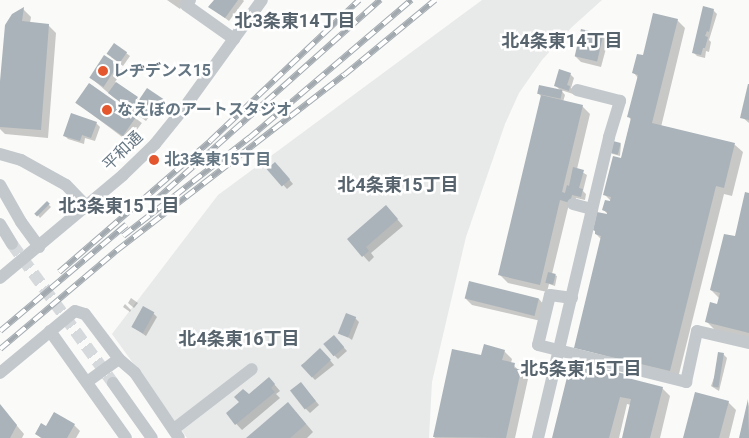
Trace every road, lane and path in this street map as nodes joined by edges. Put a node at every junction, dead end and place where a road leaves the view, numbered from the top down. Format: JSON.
{"nodes":[{"id":1,"x":190,"y":0,"type":"edge"},
{"id":2,"x":262,"y":0,"type":"edge"},
{"id":3,"x":234,"y":39,"type":"junction"},
{"id":4,"x":577,"y":90,"type":"dead end"},
{"id":5,"x":0,"y":154,"type":"edge"},
{"id":6,"x":0,"y":185,"type":"edge"},
{"id":7,"x":573,"y":204,"type":"dead end"},
{"id":8,"x":86,"y":206,"type":"junction"},
{"id":9,"x":592,"y":209,"type":"junction"},
{"id":10,"x":0,"y":224,"type":"edge"},
{"id":11,"x":12,"y":244,"type":"tunnel mouth"},
{"id":12,"x":39,"y":247,"type":"junction"},
{"id":13,"x":2,"y":272,"type":"edge"},
{"id":14,"x":572,"y":298,"type":"junction"},
{"id":15,"x":50,"y":331,"type":"junction"},
{"id":16,"x":749,"y":343,"type":"edge"},
{"id":17,"x":559,"y":352,"type":"junction"},
{"id":18,"x":119,"y":359,"type":"junction"},
{"id":19,"x":252,"y":369,"type":"dead end"},
{"id":20,"x":0,"y":373,"type":"edge"},
{"id":21,"x":87,"y":382,"type":"junction"},
{"id":22,"x":113,"y":383,"type":"tunnel mouth"},
{"id":23,"x":176,"y":434,"type":"edge"},
{"id":24,"x":126,"y":438,"type":"edge"},
{"id":25,"x":152,"y":438,"type":"edge"},
{"id":26,"x":538,"y":438,"type":"edge"}],
"edges":[{"from":1,"to":3,"type":"street"},
{"from":2,"to":3,"type":"street","name":"平和通"},
{"from":3,"to":8,"type":"street","name":"平和通"},
{"from":4,"to":9,"type":"street"},
{"from":5,"to":8,"type":"street"},
{"from":6,"to":12,"type":"street"},
{"from":7,"to":9,"type":"street"},
{"from":8,"to":12,"type":"street","name":"平和通"},
{"from":9,"to":14,"type":"street"},
{"from":10,"to":11,"type":"street"},
{"from":12,"to":13,"type":"street","name":"平和通"},
{"from":14,"to":17,"type":"street"},
{"from":14,"to":17,"type":"street"},
{"from":15,"to":18,"type":"street"},
{"from":15,"to":20,"type":"street"},
{"from":15,"to":21,"type":"street"},
{"from":16,"to":17,"type":"street"},
{"from":17,"to":26,"type":"street"},
{"from":18,"to":21,"type":"street"},
{"from":18,"to":23,"type":"street"},
{"from":19,"to":23,"type":"street"},
{"from":21,"to":24,"type":"street"},
{"from":22,"to":25,"type":"street"}]}
